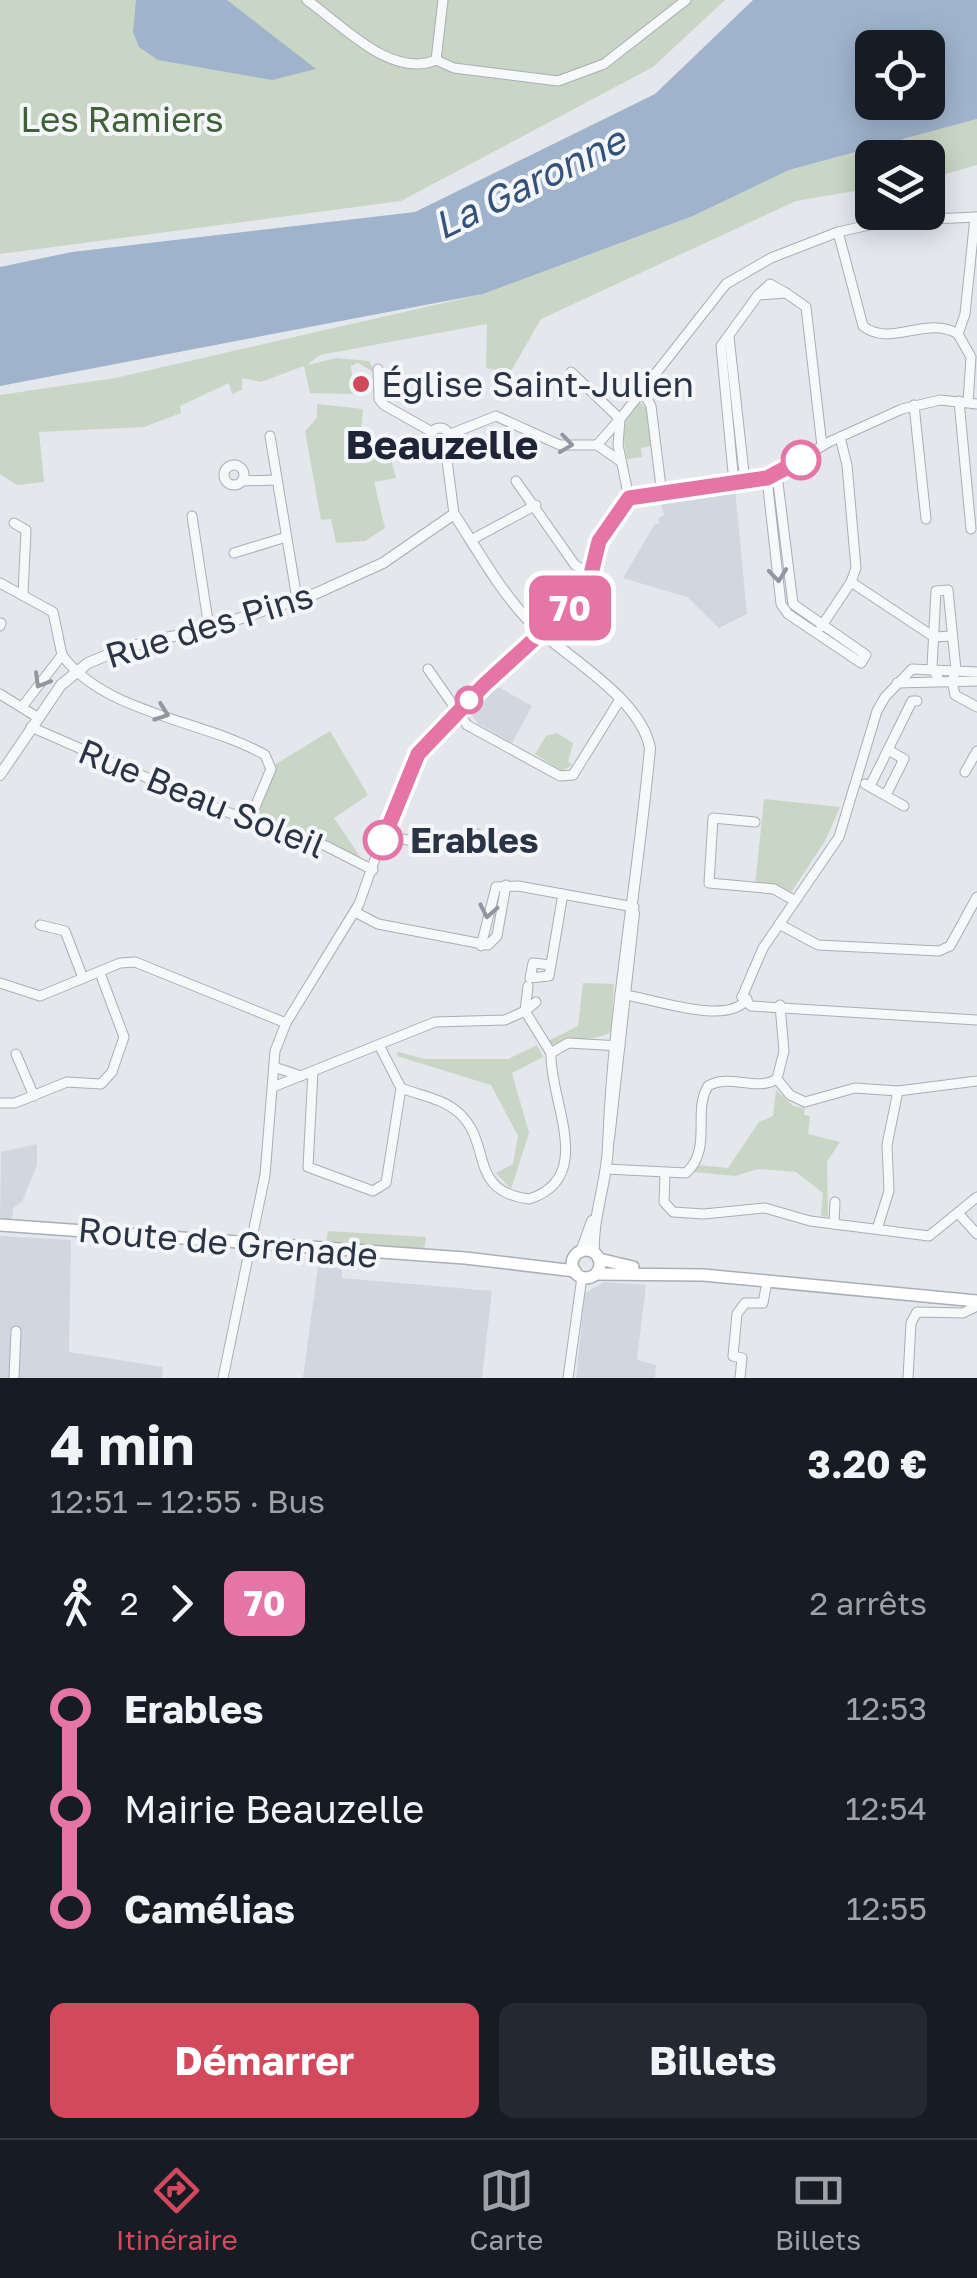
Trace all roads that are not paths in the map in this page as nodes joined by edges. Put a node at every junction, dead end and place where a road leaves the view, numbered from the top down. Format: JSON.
{"nodes":[{"id":1,"x":307,"y":0,"type":"edge"},
{"id":2,"x":443,"y":0,"type":"edge"},
{"id":3,"x":686,"y":0,"type":"edge"},
{"id":4,"x":436,"y":60,"type":"junction"},
{"id":5,"x":976,"y":217,"type":"edge"},
{"id":6,"x":838,"y":232,"type":"junction"},
{"id":7,"x":958,"y":334,"type":"junction"},
{"id":8,"x":378,"y":369,"type":"dead end"},
{"id":9,"x":571,"y":372,"type":"dead end"},
{"id":10,"x":641,"y":388,"type":"junction"},
{"id":11,"x":968,"y":402,"type":"edge"},
{"id":12,"x":914,"y":405,"type":"junction"},
{"id":13,"x":620,"y":420,"type":"junction"},
{"id":14,"x":432,"y":432,"type":"junction"},
{"id":15,"x":270,"y":436,"type":"dead end"},
{"id":16,"x":447,"y":440,"type":"junction"},
{"id":17,"x":831,"y":441,"type":"junction"},
{"id":18,"x":597,"y":445,"type":"junction"},
{"id":19,"x":622,"y":461,"type":"junction"},
{"id":20,"x":772,"y":477,"type":"junction"},
{"id":21,"x":276,"y":480,"type":"junction"},
{"id":22,"x":242,"y":481,"type":"dead end"},
{"id":23,"x":516,"y":481,"type":"dead end"},
{"id":24,"x":739,"y":482,"type":"junction"},
{"id":25,"x":662,"y":495,"type":"junction"},
{"id":26,"x":629,"y":498,"type":"junction"},
{"id":27,"x":536,"y":505,"type":"junction"},
{"id":28,"x":454,"y":514,"type":"junction"},
{"id":29,"x":192,"y":516,"type":"dead end"},
{"id":30,"x":926,"y":519,"type":"dead end"},
{"id":31,"x":14,"y":522,"type":"dead end"},
{"id":32,"x":970,"y":529,"type":"dead end"},
{"id":33,"x":284,"y":538,"type":"junction"},
{"id":34,"x":471,"y":540,"type":"junction"},
{"id":35,"x":234,"y":553,"type":"dead end"},
{"id":36,"x":591,"y":574,"type":"junction"},
{"id":37,"x":852,"y":582,"type":"junction"},
{"id":38,"x":0,"y":583,"type":"edge"},
{"id":39,"x":23,"y":594,"type":"junction"},
{"id":40,"x":297,"y":599,"type":"junction"},
{"id":41,"x":209,"y":628,"type":"junction"},
{"id":42,"x":820,"y":630,"type":"junction"},
{"id":43,"x":542,"y":632,"type":"junction"},
{"id":44,"x":952,"y":636,"type":"junction"},
{"id":45,"x":934,"y":637,"type":"junction"},
{"id":46,"x":62,"y":655,"type":"junction"},
{"id":47,"x":932,"y":668,"type":"junction"},
{"id":48,"x":428,"y":669,"type":"dead end"},
{"id":49,"x":956,"y":670,"type":"junction"},
{"id":50,"x":74,"y":672,"type":"junction"},
{"id":51,"x":977,"y":672,"type":"edge"},
{"id":52,"x":939,"y":680,"type":"junction"},
{"id":53,"x":952,"y":681,"type":"junction"},
{"id":54,"x":977,"y":681,"type":"edge"},
{"id":55,"x":895,"y":684,"type":"junction"},
{"id":56,"x":0,"y":694,"type":"edge"},
{"id":57,"x":619,"y":701,"type":"junction"},
{"id":58,"x":916,"y":702,"type":"dead end"},
{"id":59,"x":22,"y":707,"type":"junction"},
{"id":60,"x":977,"y":707,"type":"edge"},
{"id":61,"x":456,"y":712,"type":"junction"},
{"id":62,"x":34,"y":722,"type":"junction"},
{"id":63,"x":890,"y":751,"type":"junction"},
{"id":64,"x":977,"y":751,"type":"edge"},
{"id":65,"x":966,"y":772,"type":"dead end"},
{"id":66,"x":0,"y":775,"type":"edge"},
{"id":67,"x":858,"y":782,"type":"junction"},
{"id":68,"x":870,"y":786,"type":"junction"},
{"id":69,"x":886,"y":795,"type":"junction"},
{"id":70,"x":904,"y":806,"type":"dead end"},
{"id":71,"x":250,"y":819,"type":"junction"},
{"id":72,"x":754,"y":822,"type":"dead end"},
{"id":73,"x":477,"y":834,"type":"dead end"},
{"id":74,"x":384,"y":836,"type":"junction"},
{"id":75,"x":373,"y":870,"type":"junction"},
{"id":76,"x":563,"y":894,"type":"junction"},
{"id":77,"x":977,"y":897,"type":"edge"},
{"id":78,"x":796,"y":901,"type":"junction"},
{"id":79,"x":634,"y":907,"type":"junction"},
{"id":80,"x":355,"y":912,"type":"junction"},
{"id":81,"x":40,"y":924,"type":"dead end"},
{"id":82,"x":779,"y":924,"type":"junction"},
{"id":83,"x":550,"y":965,"type":"dead end"},
{"id":84,"x":100,"y":972,"type":"junction"},
{"id":85,"x":83,"y":978,"type":"junction"},
{"id":86,"x":0,"y":983,"type":"edge"},
{"id":87,"x":528,"y":986,"type":"dead end"},
{"id":88,"x":623,"y":995,"type":"junction"},
{"id":89,"x":745,"y":998,"type":"junction"},
{"id":90,"x":536,"y":1002,"type":"dead end"},
{"id":91,"x":775,"y":1005,"type":"junction"},
{"id":92,"x":525,"y":1012,"type":"junction"},
{"id":93,"x":977,"y":1020,"type":"edge"},
{"id":94,"x":286,"y":1023,"type":"junction"},
{"id":95,"x":615,"y":1046,"type":"junction"},
{"id":96,"x":380,"y":1047,"type":"junction"},
{"id":97,"x":552,"y":1053,"type":"junction"},
{"id":98,"x":16,"y":1054,"type":"dead end"},
{"id":99,"x":274,"y":1066,"type":"junction"},
{"id":100,"x":313,"y":1071,"type":"junction"},
{"id":101,"x":301,"y":1076,"type":"junction"},
{"id":102,"x":777,"y":1078,"type":"junction"},
{"id":103,"x":977,"y":1081,"type":"edge"},
{"id":104,"x":273,"y":1087,"type":"junction"},
{"id":105,"x":400,"y":1088,"type":"junction"},
{"id":106,"x":898,"y":1090,"type":"junction"},
{"id":107,"x":34,"y":1096,"type":"junction"},
{"id":108,"x":0,"y":1103,"type":"edge"},
{"id":109,"x":606,"y":1168,"type":"junction"},
{"id":110,"x":665,"y":1174,"type":"junction"},
{"id":111,"x":977,"y":1197,"type":"edge"},
{"id":112,"x":835,"y":1202,"type":"dead end"},
{"id":113,"x":958,"y":1213,"type":"junction"},
{"id":114,"x":0,"y":1224,"type":"edge"},
{"id":115,"x":834,"y":1224,"type":"junction"},
{"id":116,"x":878,"y":1226,"type":"junction"},
{"id":117,"x":977,"y":1234,"type":"edge"},
{"id":118,"x":252,"y":1243,"type":"junction"},
{"id":119,"x":584,"y":1262,"type":"junction"},
{"id":120,"x":672,"y":1274,"type":"junction"},
{"id":121,"x":766,"y":1282,"type":"junction"},
{"id":122,"x":977,"y":1304,"type":"edge"},
{"id":123,"x":16,"y":1332,"type":"dead end"},
{"id":124,"x":14,"y":1378,"type":"edge"},
{"id":125,"x":222,"y":1378,"type":"edge"},
{"id":126,"x":568,"y":1378,"type":"edge"},
{"id":127,"x":740,"y":1378,"type":"edge"},
{"id":128,"x":908,"y":1378,"type":"edge"}],
"edges":[{"from":1,"to":4,"type":"street"},
{"from":2,"to":4,"type":"street"},
{"from":3,"to":4,"type":"street"},
{"from":5,"to":6,"type":"street"},
{"from":5,"to":7,"type":"street"},
{"from":6,"to":7,"type":"street"},
{"from":6,"to":10,"type":"street"},
{"from":7,"to":11,"type":"street"},
{"from":8,"to":14,"type":"street"},
{"from":9,"to":13,"type":"street"},
{"from":10,"to":13,"type":"street"},
{"from":10,"to":25,"type":"street"},
{"from":11,"to":12,"type":"street"},
{"from":11,"to":32,"type":"street"},
{"from":12,"to":17,"type":"street"},
{"from":12,"to":30,"type":"street"},
{"from":13,"to":18,"type":"street"},
{"from":13,"to":19,"type":"street"},
{"from":14,"to":16,"type":"street"},
{"from":14,"to":16,"type":"street"},
{"from":15,"to":21,"type":"street"},
{"from":16,"to":18,"type":"street","one_way":true},
{"from":16,"to":28,"type":"street"},
{"from":17,"to":20,"type":"street"},
{"from":17,"to":24,"type":"street"},
{"from":17,"to":37,"type":"street"},
{"from":18,"to":19,"type":"street"},
{"from":19,"to":26,"type":"street"},
{"from":20,"to":24,"type":"street"},
{"from":20,"to":42,"type":"street"},
{"from":21,"to":22,"type":"street"},
{"from":21,"to":33,"type":"street"},
{"from":23,"to":27,"type":"street"},
{"from":24,"to":25,"type":"street"},
{"from":25,"to":26,"type":"street"},
{"from":26,"to":36,"type":"street"},
{"from":27,"to":34,"type":"street"},
{"from":27,"to":36,"type":"street"},
{"from":28,"to":34,"type":"street"},
{"from":28,"to":40,"type":"street","name":"Rue des Pins"},
{"from":29,"to":41,"type":"street"},
{"from":31,"to":39,"type":"street"},
{"from":33,"to":35,"type":"street"},
{"from":33,"to":40,"type":"street"},
{"from":34,"to":43,"type":"street"},
{"from":36,"to":43,"type":"street"},
{"from":37,"to":42,"type":"street"},
{"from":37,"to":45,"type":"street"},
{"from":38,"to":39,"type":"street"},
{"from":39,"to":46,"type":"street"},
{"from":40,"to":41,"type":"street","name":"Rue des Pins"},
{"from":41,"to":50,"type":"street","name":"Rue des Pins"},
{"from":42,"to":42,"type":"street"},
{"from":43,"to":57,"type":"street"},
{"from":43,"to":61,"type":"street"},
{"from":44,"to":45,"type":"street"},
{"from":44,"to":45,"type":"street"},
{"from":44,"to":49,"type":"street"},
{"from":45,"to":47,"type":"street"},
{"from":46,"to":50,"type":"street"},
{"from":46,"to":59,"type":"street","name":"Rue des Pins","one_way":true},
{"from":47,"to":49,"type":"street"},
{"from":47,"to":52,"type":"street"},
{"from":47,"to":55,"type":"street"},
{"from":48,"to":61,"type":"street"},
{"from":49,"to":51,"type":"street"},
{"from":49,"to":53,"type":"street"},
{"from":50,"to":62,"type":"street","name":"Rue des Pins"},
{"from":50,"to":71,"type":"street","one_way":true},
{"from":52,"to":53,"type":"street"},
{"from":52,"to":55,"type":"street"},
{"from":53,"to":54,"type":"street"},
{"from":53,"to":60,"type":"street"},
{"from":55,"to":67,"type":"street"},
{"from":56,"to":59,"type":"street","name":"Rue Beau Soleil"},
{"from":57,"to":61,"type":"street"},
{"from":57,"to":79,"type":"street"},
{"from":58,"to":63,"type":"street"},
{"from":59,"to":62,"type":"street","name":"Rue Beau Soleil"},
{"from":61,"to":74,"type":"street"},
{"from":62,"to":66,"type":"street","name":"Rue des Pins"},
{"from":62,"to":71,"type":"street","name":"Rue Beau Soleil"},
{"from":63,"to":68,"type":"street"},
{"from":63,"to":69,"type":"street"},
{"from":64,"to":65,"type":"street"},
{"from":67,"to":68,"type":"street"},
{"from":67,"to":78,"type":"street"},
{"from":68,"to":69,"type":"street"},
{"from":69,"to":70,"type":"street"},
{"from":71,"to":75,"type":"street","name":"Rue Beau Soleil"},
{"from":72,"to":78,"type":"street"},
{"from":73,"to":74,"type":"street"},
{"from":74,"to":75,"type":"street"},
{"from":75,"to":80,"type":"street"},
{"from":76,"to":79,"type":"street"},
{"from":76,"to":80,"type":"street"},
{"from":76,"to":83,"type":"street"},
{"from":77,"to":82,"type":"street"},
{"from":78,"to":82,"type":"street"},
{"from":79,"to":88,"type":"street"},
{"from":80,"to":94,"type":"street"},
{"from":81,"to":85,"type":"street"},
{"from":82,"to":89,"type":"street"},
{"from":84,"to":85,"type":"street"},
{"from":84,"to":94,"type":"street"},
{"from":84,"to":107,"type":"street"},
{"from":85,"to":86,"type":"street"},
{"from":87,"to":92,"type":"street"},
{"from":88,"to":89,"type":"street"},
{"from":88,"to":95,"type":"street"},
{"from":89,"to":91,"type":"street"},
{"from":90,"to":92,"type":"street"},
{"from":91,"to":93,"type":"street"},
{"from":91,"to":102,"type":"street"},
{"from":92,"to":96,"type":"street"},
{"from":92,"to":97,"type":"street"},
{"from":94,"to":99,"type":"street"},
{"from":95,"to":97,"type":"street"},
{"from":95,"to":109,"type":"street"},
{"from":96,"to":100,"type":"street"},
{"from":96,"to":105,"type":"street"},
{"from":97,"to":105,"type":"street"},
{"from":98,"to":107,"type":"street"},
{"from":99,"to":101,"type":"street"},
{"from":99,"to":104,"type":"street"},
{"from":100,"to":101,"type":"street"},
{"from":100,"to":105,"type":"street"},
{"from":101,"to":104,"type":"street"},
{"from":102,"to":106,"type":"street"},
{"from":102,"to":110,"type":"street"},
{"from":103,"to":106,"type":"street"},
{"from":104,"to":118,"type":"street"},
{"from":106,"to":116,"type":"street"},
{"from":107,"to":108,"type":"street"},
{"from":109,"to":110,"type":"street"},
{"from":109,"to":119,"type":"street"},
{"from":110,"to":115,"type":"street"},
{"from":111,"to":113,"type":"street"},
{"from":112,"to":115,"type":"street"},
{"from":113,"to":116,"type":"street"},
{"from":113,"to":117,"type":"street"},
{"from":114,"to":118,"type":"main road","name":"Route de Grenade"},
{"from":115,"to":116,"type":"street"},
{"from":118,"to":119,"type":"main road","name":"Route de Grenade"},
{"from":118,"to":125,"type":"street"},
{"from":119,"to":120,"type":"main road","name":"Route de Grenade"},
{"from":119,"to":120,"type":"main road","name":"Route de Grenade"},
{"from":119,"to":126,"type":"street"},
{"from":120,"to":121,"type":"main road","name":"Route de Grenade"},
{"from":121,"to":122,"type":"main road","name":"Route de Grenade"},
{"from":121,"to":127,"type":"street"},
{"from":122,"to":128,"type":"street"},
{"from":123,"to":124,"type":"street"}]}
